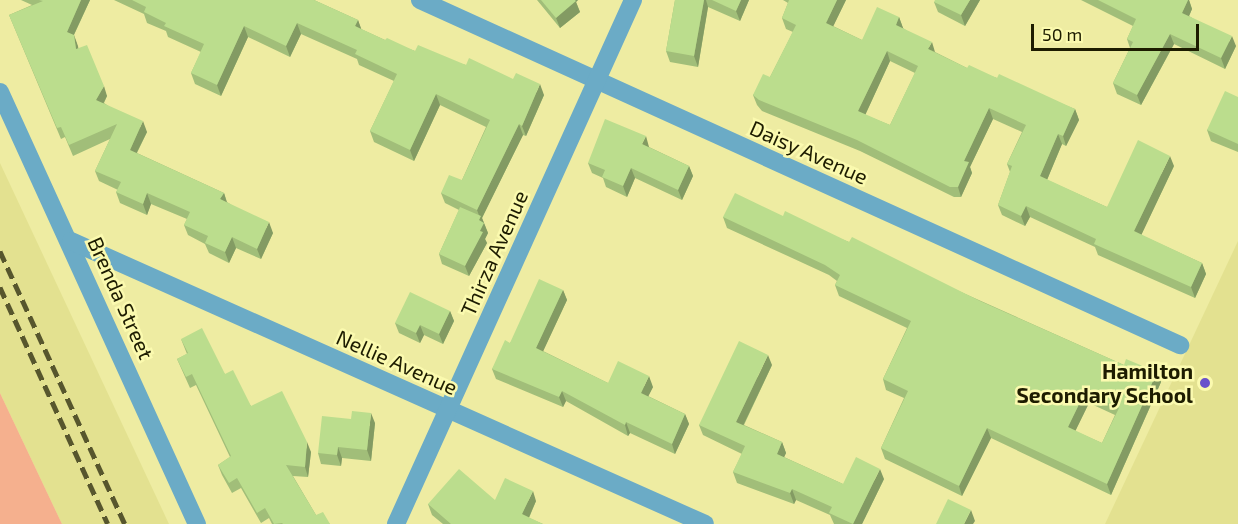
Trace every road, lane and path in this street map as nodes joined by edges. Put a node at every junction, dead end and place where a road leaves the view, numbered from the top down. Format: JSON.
{"nodes":[{"id":1,"x":420,"y":0,"type":"edge"},
{"id":2,"x":633,"y":0,"type":"edge"},
{"id":3,"x":597,"y":80,"type":"junction"},
{"id":4,"x":0,"y":92,"type":"edge"},
{"id":5,"x":71,"y":241,"type":"junction"},
{"id":6,"x":1180,"y":345,"type":"dead end"},
{"id":7,"x":448,"y":409,"type":"junction"},
{"id":8,"x":198,"y":524,"type":"edge"},
{"id":9,"x":396,"y":524,"type":"edge"},
{"id":10,"x":705,"y":524,"type":"edge"}],
"edges":[{"from":1,"to":3,"type":"street","name":"Daisy Avenue"},
{"from":2,"to":3,"type":"street","name":"Thirza Avenue"},
{"from":3,"to":6,"type":"street","name":"Daisy Avenue"},
{"from":3,"to":7,"type":"street","name":"Thirza Avenue"},
{"from":4,"to":5,"type":"street","name":"Brenda Street"},
{"from":5,"to":7,"type":"street","name":"Nellie Avenue"},
{"from":5,"to":8,"type":"street","name":"Brenda Street"},
{"from":7,"to":9,"type":"street","name":"Thirza Avenue"},
{"from":7,"to":10,"type":"street","name":"Nellie Avenue"}]}
